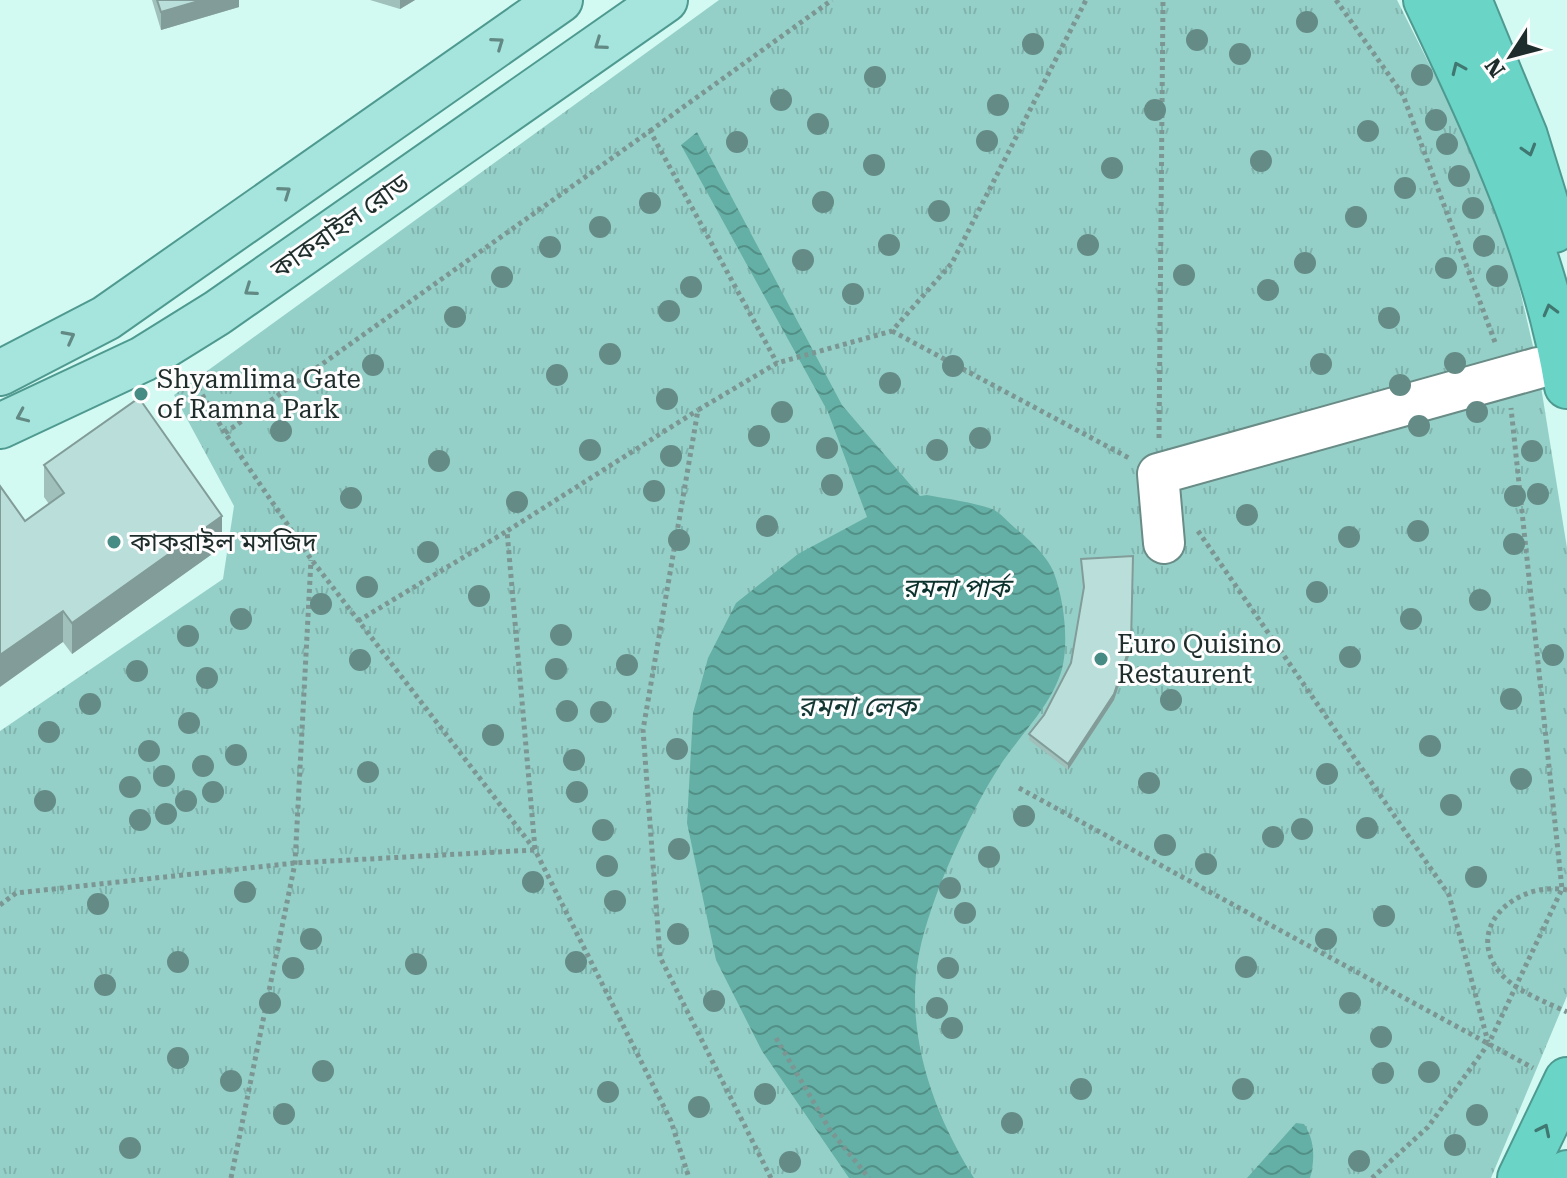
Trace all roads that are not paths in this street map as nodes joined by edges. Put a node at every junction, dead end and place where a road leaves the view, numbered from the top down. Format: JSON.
{"nodes":[{"id":1,"x":560,"y":0,"type":"edge"},
{"id":2,"x":665,"y":0,"type":"edge"},
{"id":3,"x":1426,"y":0,"type":"edge"},
{"id":4,"x":1469,"y":0,"type":"edge"},
{"id":5,"x":1567,"y":272,"type":"edge"},
{"id":6,"x":1549,"y":371,"type":"edge"},
{"id":7,"x":0,"y":373,"type":"edge"},
{"id":8,"x":0,"y":426,"type":"edge"},
{"id":9,"x":1179,"y":534,"type":"road end"},
{"id":10,"x":1552,"y":1076,"type":"edge"},
{"id":11,"x":1520,"y":1178,"type":"edge"}],
"edges":[{"from":7,"to":1,"type":"main road","one_way":true},
{"from":2,"to":8,"type":"main road","name":"কাকরাইল রোড","one_way":true},
{"from":6,"to":3,"type":"highway","one_way":true},
{"from":4,"to":5,"type":"highway","one_way":true},
{"from":6,"to":9,"type":"lane"},
{"from":11,"to":10,"type":"highway","one_way":true}]}
